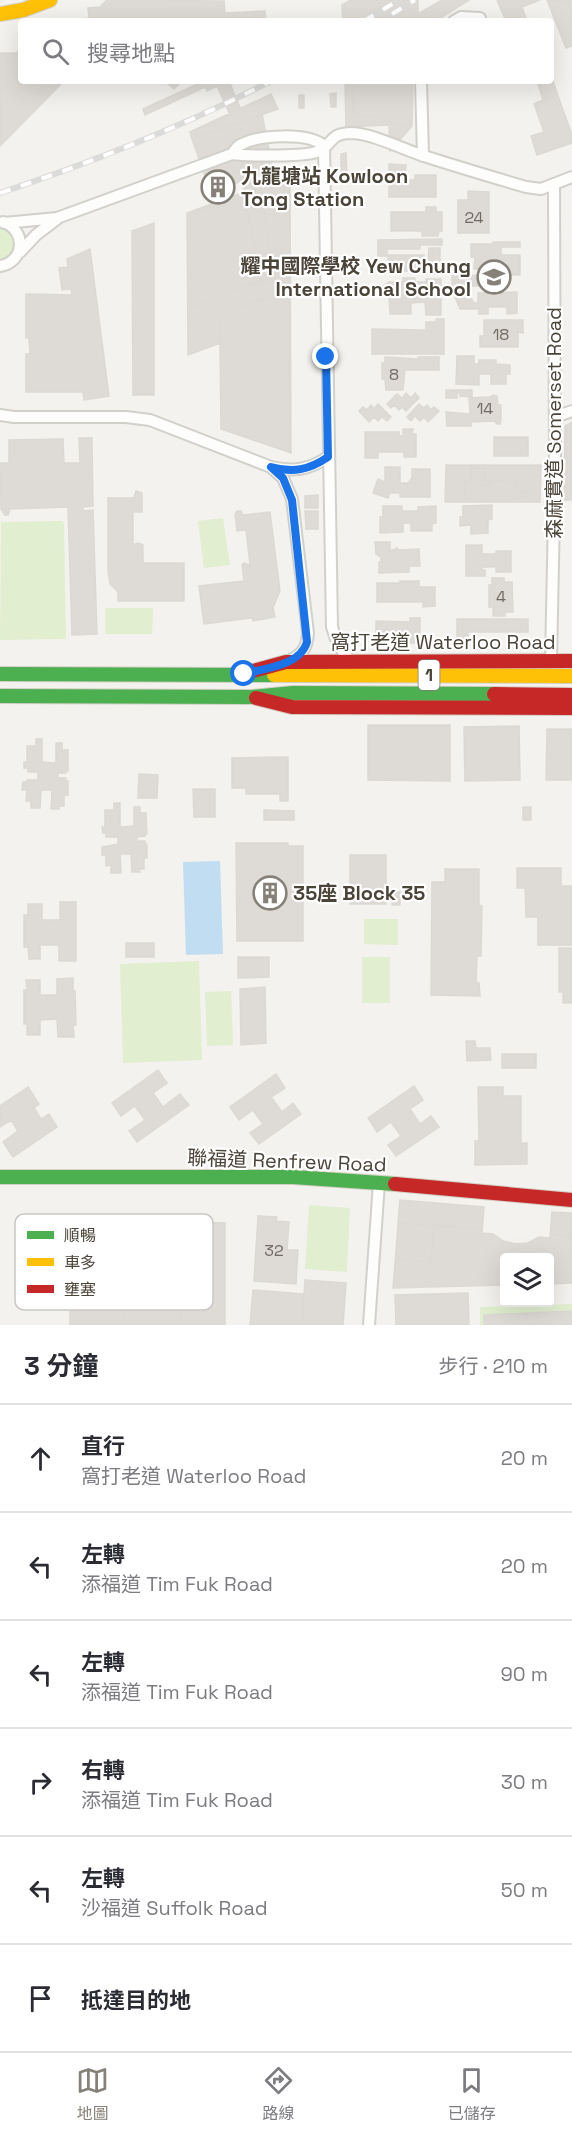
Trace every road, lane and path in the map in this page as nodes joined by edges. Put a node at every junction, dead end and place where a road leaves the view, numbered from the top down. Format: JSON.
{"nodes":[{"id":1,"x":50,"y":0,"type":"edge"},
{"id":2,"x":0,"y":14,"type":"edge"},
{"id":3,"x":461,"y":18,"type":"edge"},
{"id":4,"x":480,"y":18,"type":"dead end"},
{"id":5,"x":421,"y":84,"type":"edge"},
{"id":6,"x":324,"y":148,"type":"junction"},
{"id":7,"x":232,"y":154,"type":"junction"},
{"id":8,"x":423,"y":156,"type":"junction"},
{"id":9,"x":572,"y":177,"type":"edge"},
{"id":10,"x":554,"y":185,"type":"junction"},
{"id":11,"x":57,"y":218,"type":"junction"},
{"id":12,"x":2,"y":222,"type":"edge"},
{"id":13,"x":19,"y":253,"type":"junction"},
{"id":14,"x":0,"y":266,"type":"edge"},
{"id":15,"x":572,"y":411,"type":"edge"},
{"id":16,"x":0,"y":415,"type":"edge"},
{"id":17,"x":555,"y":417,"type":"junction"},
{"id":18,"x":328,"y":457,"type":"junction"},
{"id":19,"x":271,"y":467,"type":"junction"},
{"id":20,"x":551,"y":661,"type":"junction"},
{"id":21,"x":572,"y":661,"type":"edge"},
{"id":22,"x":286,"y":662,"type":"junction"},
{"id":23,"x":351,"y":662,"type":"junction"},
{"id":24,"x":0,"y":674,"type":"edge"},
{"id":25,"x":244,"y":674,"type":"junction"},
{"id":26,"x":572,"y":676,"type":"edge"},
{"id":27,"x":572,"y":695,"type":"edge"},
{"id":28,"x":0,"y":696,"type":"edge"},
{"id":29,"x":252,"y":697,"type":"junction"},
{"id":30,"x":572,"y":708,"type":"edge"},
{"id":31,"x":0,"y":1177,"type":"edge"},
{"id":32,"x":379,"y":1183,"type":"junction"},
{"id":33,"x":572,"y":1200,"type":"edge"},
{"id":34,"x":369,"y":1325,"type":"edge"}],
"edges":[{"from":1,"to":2,"type":"main road"},
{"from":3,"to":4,"type":"street"},
{"from":5,"to":8,"type":"street"},
{"from":6,"to":7,"type":"street"},
{"from":6,"to":7,"type":"street"},
{"from":6,"to":8,"type":"street"},
{"from":6,"to":18,"type":"street"},
{"from":7,"to":11,"type":"street"},
{"from":8,"to":10,"type":"street"},
{"from":9,"to":10,"type":"street"},
{"from":10,"to":17,"type":"street","name":"森麻實道 Somerset Road"},
{"from":11,"to":12,"type":"street"},
{"from":11,"to":13,"type":"street"},
{"from":12,"to":13,"type":"street"},
{"from":13,"to":14,"type":"street"},
{"from":15,"to":17,"type":"street"},
{"from":16,"to":19,"type":"street"},
{"from":17,"to":20,"type":"street","name":"森麻實道 Somerset Road"},
{"from":18,"to":19,"type":"street"},
{"from":18,"to":23,"type":"street"},
{"from":19,"to":22,"type":"street"},
{"from":20,"to":21,"type":"main road","name":"窩打老道 Waterloo Road"},
{"from":20,"to":23,"type":"main road","name":"窩打老道 Waterloo Road"},
{"from":22,"to":23,"type":"main road","name":"窩打老道 Waterloo Road"},
{"from":22,"to":25,"type":"main road","name":"窩打老道 Waterloo Road"},
{"from":24,"to":25,"type":"main road","name":"窩打老道 Waterloo Road","number":"1"},
{"from":25,"to":26,"type":"main road","name":"窩打老道 Waterloo Road","number":"1"},
{"from":27,"to":29,"type":"main road","number":"1"},
{"from":28,"to":29,"type":"main road","number":"1"},
{"from":29,"to":30,"type":"main road"},
{"from":31,"to":32,"type":"main road","name":"聯福道 Renfrew Road"},
{"from":32,"to":33,"type":"main road","name":"聯福道 Renfrew Road"},
{"from":32,"to":34,"type":"street"}]}
